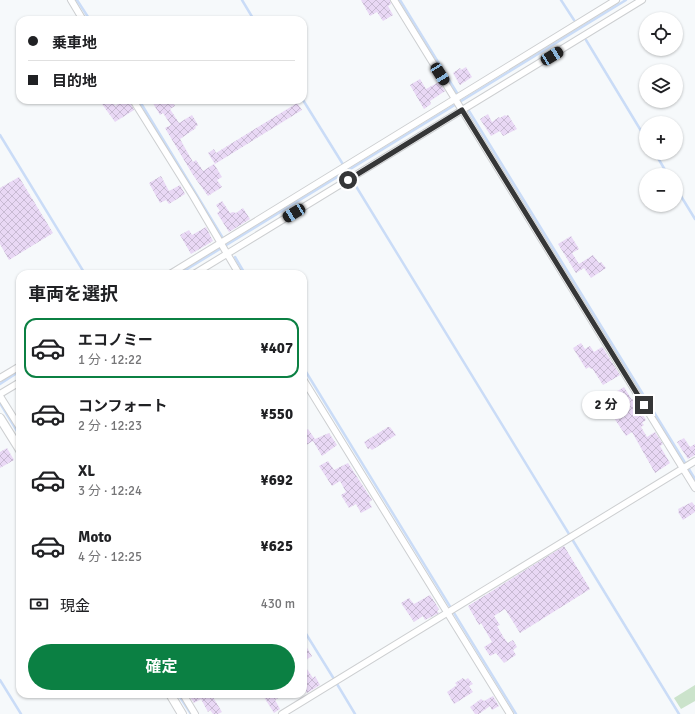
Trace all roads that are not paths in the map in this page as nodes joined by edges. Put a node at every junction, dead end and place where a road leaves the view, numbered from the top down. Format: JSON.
{"nodes":[{"id":1,"x":71,"y":0,"type":"edge"},
{"id":2,"x":394,"y":0,"type":"edge"},
{"id":3,"x":616,"y":0,"type":"edge"},
{"id":4,"x":642,"y":0,"type":"edge"},
{"id":5,"x":81,"y":16,"type":"edge"},
{"id":6,"x":576,"y":32,"type":"junction"},
{"id":7,"x":135,"y":104,"type":"edge"},
{"id":8,"x":458,"y":104,"type":"junction"},
{"id":9,"x":343,"y":168,"type":"junction"},
{"id":10,"x":347,"y":178,"type":"junction"},
{"id":11,"x":224,"y":246,"type":"junction"},
{"id":12,"x":178,"y":270,"type":"edge"},
{"id":13,"x":198,"y":270,"type":"edge"},
{"id":14,"x":237,"y":270,"type":"edge"},
{"id":15,"x":16,"y":368,"type":"edge"},
{"id":16,"x":0,"y":378,"type":"edge"},
{"id":17,"x":16,"y":385,"type":"edge"},
{"id":18,"x":307,"y":385,"type":"edge"},
{"id":19,"x":0,"y":395,"type":"edge"},
{"id":20,"x":0,"y":418,"type":"edge"},
{"id":21,"x":16,"y":421,"type":"edge"},
{"id":22,"x":16,"y":444,"type":"edge"},
{"id":23,"x":695,"y":461,"type":"edge"},
{"id":24,"x":686,"y":467,"type":"junction"},
{"id":25,"x":695,"y":488,"type":"edge"},
{"id":26,"x":450,"y":610,"type":"junction"},
{"id":27,"x":172,"y":698,"type":"edge"},
{"id":28,"x":186,"y":698,"type":"edge"},
{"id":29,"x":182,"y":714,"type":"edge"},
{"id":30,"x":196,"y":714,"type":"edge"},
{"id":31,"x":282,"y":714,"type":"edge"},
{"id":32,"x":510,"y":714,"type":"edge"}],
"edges":[{"from":1,"to":5,"type":"street"},
{"from":2,"to":8,"type":"street"},
{"from":3,"to":6,"type":"street"},
{"from":4,"to":6,"type":"street"},
{"from":6,"to":8,"type":"street"},
{"from":6,"to":8,"type":"street"},
{"from":7,"to":11,"type":"street"},
{"from":8,"to":9,"type":"street"},
{"from":8,"to":10,"type":"street"},
{"from":8,"to":24,"type":"street"},
{"from":9,"to":10,"type":"street"},
{"from":9,"to":11,"type":"street"},
{"from":10,"to":11,"type":"street"},
{"from":11,"to":12,"type":"street"},
{"from":11,"to":13,"type":"street"},
{"from":11,"to":14,"type":"street"},
{"from":15,"to":16,"type":"street"},
{"from":17,"to":19,"type":"street"},
{"from":18,"to":26,"type":"street"},
{"from":19,"to":21,"type":"street"},
{"from":20,"to":22,"type":"street"},
{"from":23,"to":24,"type":"street"},
{"from":24,"to":25,"type":"street"},
{"from":24,"to":26,"type":"street"},
{"from":26,"to":31,"type":"street"},
{"from":26,"to":32,"type":"street"},
{"from":27,"to":29,"type":"street"},
{"from":28,"to":30,"type":"street"}]}
